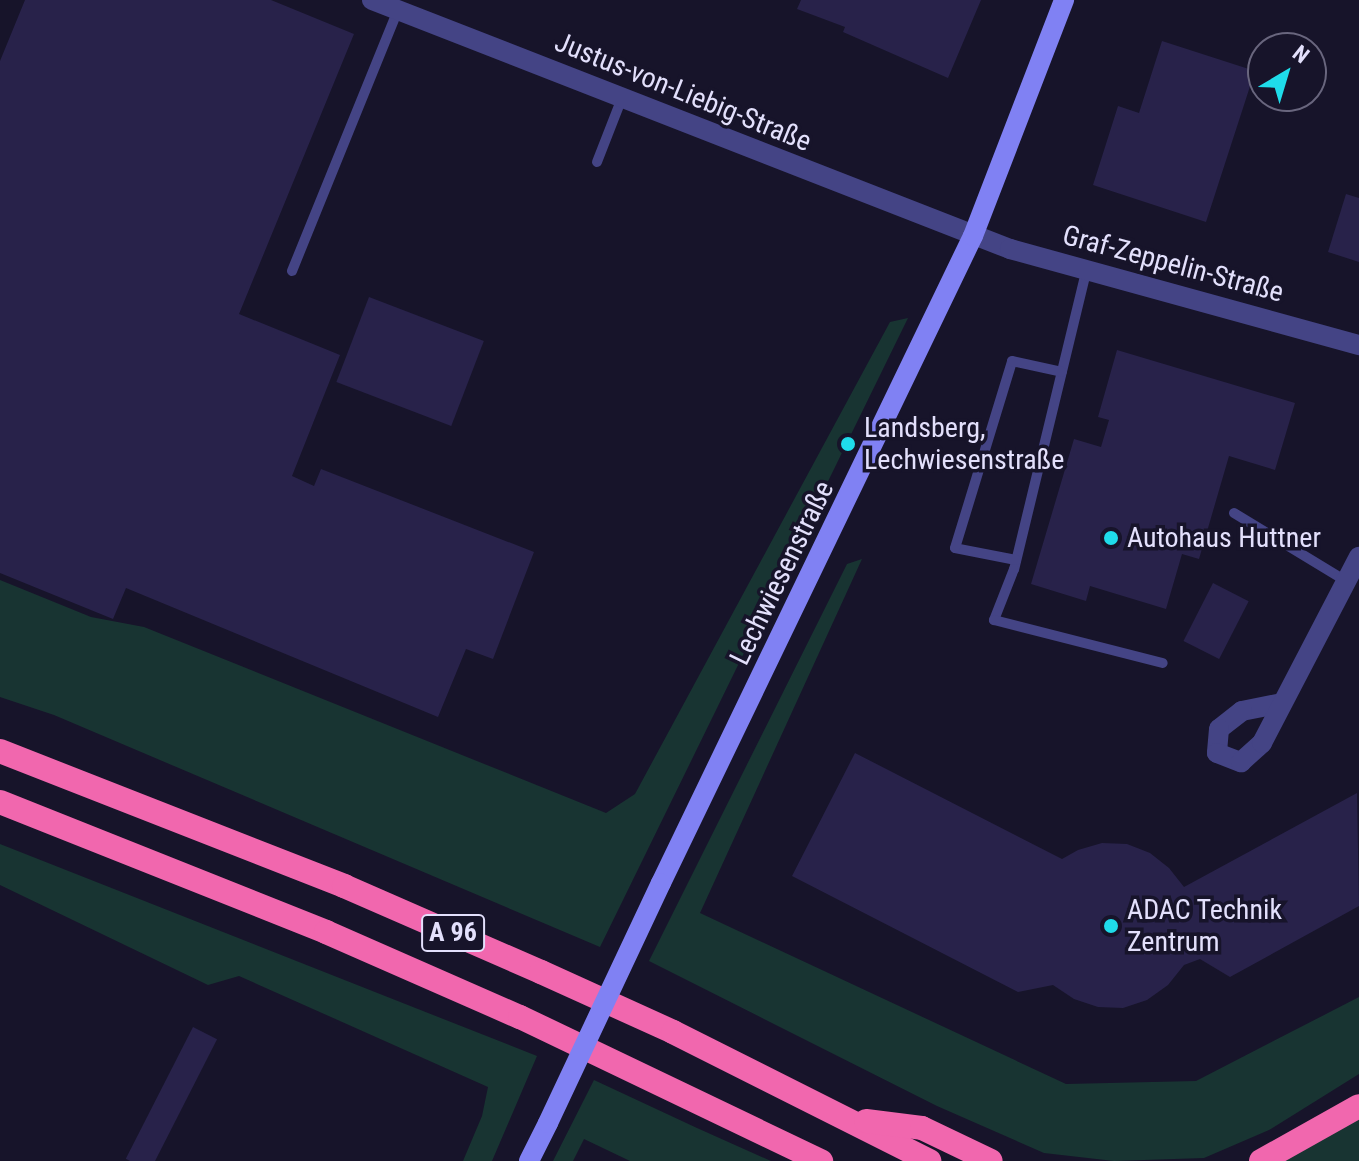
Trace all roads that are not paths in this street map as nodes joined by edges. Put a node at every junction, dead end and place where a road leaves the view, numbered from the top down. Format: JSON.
{"nodes":[{"id":1,"x":372,"y":0,"type":"edge"},
{"id":2,"x":1064,"y":0,"type":"edge"},
{"id":3,"x":398,"y":10,"type":"junction"},
{"id":4,"x":622,"y":98,"type":"junction"},
{"id":5,"x":597,"y":162,"type":"dead end"},
{"id":6,"x":973,"y":236,"type":"junction"},
{"id":7,"x":1087,"y":268,"type":"junction"},
{"id":8,"x":292,"y":271,"type":"dead end"},
{"id":9,"x":1359,"y":345,"type":"edge"},
{"id":10,"x":1062,"y":372,"type":"junction"},
{"id":11,"x":1234,"y":513,"type":"dead end"},
{"id":12,"x":1359,"y":557,"type":"edge"},
{"id":13,"x":1016,"y":560,"type":"junction"},
{"id":14,"x":1346,"y":581,"type":"junction"},
{"id":15,"x":1163,"y":663,"type":"dead end"},
{"id":16,"x":1282,"y":703,"type":"dead end"},
{"id":17,"x":0,"y":751,"type":"edge"},
{"id":18,"x":0,"y":802,"type":"edge"},
{"id":19,"x":1359,"y":1106,"type":"edge"},
{"id":20,"x":848,"y":1118,"type":"junction"},
{"id":21,"x":806,"y":1155,"type":"edge"},
{"id":22,"x":529,"y":1161,"type":"edge"},
{"id":23,"x":821,"y":1161,"type":"edge"},
{"id":24,"x":929,"y":1161,"type":"edge"},
{"id":25,"x":991,"y":1161,"type":"edge"},
{"id":26,"x":1261,"y":1161,"type":"edge"}],
"edges":[{"from":1,"to":3,"type":"street","name":"Justus-von-Liebig-Straße"},
{"from":2,"to":6,"type":"street","name":"Lechwiesenstraße"},
{"from":3,"to":4,"type":"street","name":"Justus-von-Liebig-Straße"},
{"from":3,"to":8,"type":"lane"},
{"from":4,"to":5,"type":"lane"},
{"from":4,"to":6,"type":"street","name":"Justus-von-Liebig-Straße"},
{"from":6,"to":7,"type":"street","name":"Graf-Zeppelin-Straße"},
{"from":6,"to":22,"type":"street","name":"Lechwiesenstraße","bridge":true},
{"from":7,"to":9,"type":"street","name":"Graf-Zeppelin-Straße"},
{"from":7,"to":10,"type":"lane"},
{"from":10,"to":13,"type":"lane"},
{"from":10,"to":13,"type":"lane"},
{"from":11,"to":14,"type":"lane"},
{"from":12,"to":14,"type":"street"},
{"from":13,"to":15,"type":"lane"},
{"from":14,"to":16,"type":"street"},
{"from":17,"to":20,"type":"highway","number":"A 96"},
{"from":18,"to":21,"type":"highway","number":"A 96"},
{"from":19,"to":26,"type":"highway"},
{"from":20,"to":24,"type":"highway","number":"A 96"},
{"from":20,"to":25,"type":"highway"},
{"from":21,"to":23,"type":"highway","number":"A 96"}]}
